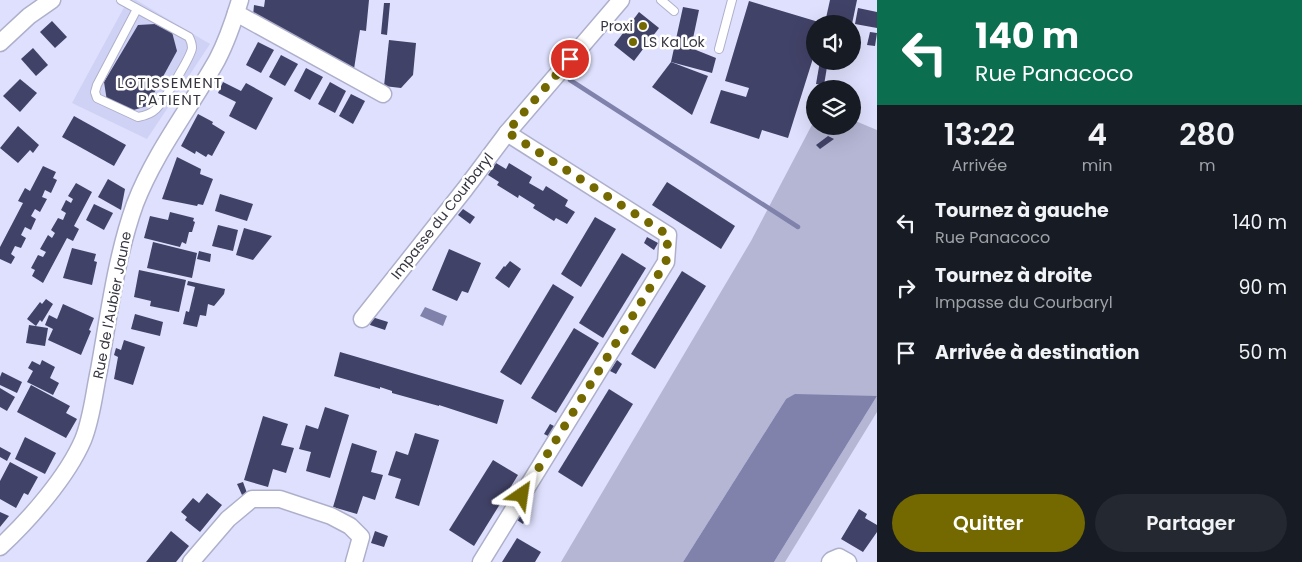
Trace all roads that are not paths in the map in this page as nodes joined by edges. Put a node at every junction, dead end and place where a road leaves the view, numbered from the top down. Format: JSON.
{"nodes":[{"id":1,"x":52,"y":0,"type":"edge"},
{"id":2,"x":121,"y":0,"type":"edge"},
{"id":3,"x":621,"y":0,"type":"edge"},
{"id":4,"x":661,"y":0,"type":"edge"},
{"id":5,"x":732,"y":0,"type":"edge"},
{"id":6,"x":238,"y":6,"type":"edge"},
{"id":7,"x":137,"y":9,"type":"junction"},
{"id":8,"x":674,"y":11,"type":"dead end"},
{"id":9,"x":0,"y":43,"type":"edge"},
{"id":10,"x":719,"y":50,"type":"dead end"},
{"id":11,"x":383,"y":94,"type":"dead end"},
{"id":12,"x":507,"y":132,"type":"junction"},
{"id":13,"x":362,"y":319,"type":"dead end"},
{"id":14,"x":0,"y":547,"type":"edge"},
{"id":15,"x":191,"y":562,"type":"edge"},
{"id":16,"x":354,"y":562,"type":"edge"},
{"id":17,"x":481,"y":562,"type":"edge"},
{"id":18,"x":830,"y":562,"type":"edge"},
{"id":19,"x":848,"y":562,"type":"edge"}],
"edges":[{"from":1,"to":9,"type":"street"},
{"from":2,"to":7,"type":"lane"},
{"from":3,"to":12,"type":"street","name":"Impasse du Courbaryl"},
{"from":4,"to":8,"type":"lane"},
{"from":5,"to":10,"type":"lane"},
{"from":6,"to":11,"type":"street"},
{"from":6,"to":14,"type":"street","name":"Rue de l'Aubier Jaune"},
{"from":7,"to":7,"type":"lane"},
{"from":12,"to":13,"type":"street","name":"Impasse du Courbaryl"},
{"from":12,"to":17,"type":"street"},
{"from":15,"to":16,"type":"street"},
{"from":18,"to":19,"type":"street"}]}
